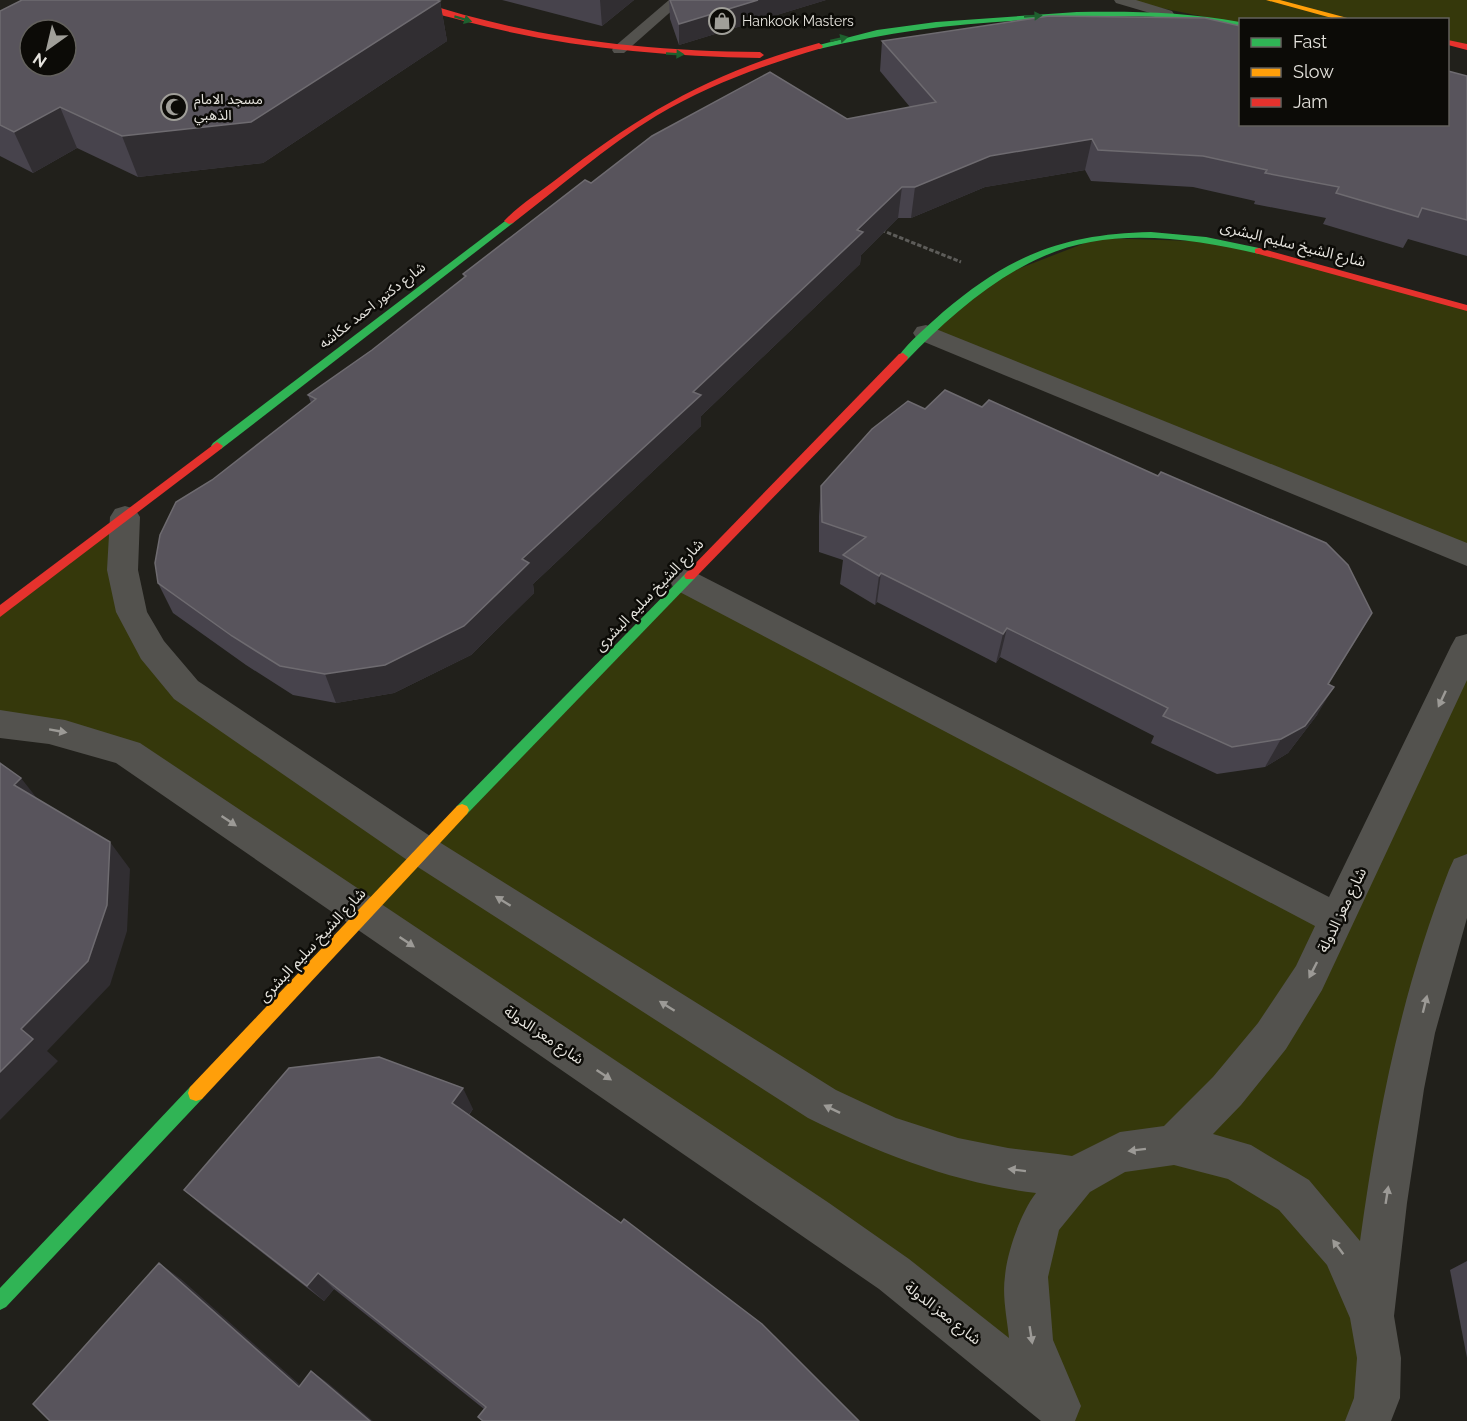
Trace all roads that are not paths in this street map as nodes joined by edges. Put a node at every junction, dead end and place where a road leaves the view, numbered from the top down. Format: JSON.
{"nodes":[{"id":1,"x":407,"y":0,"type":"edge"},
{"id":2,"x":677,"y":0,"type":"edge"},
{"id":3,"x":1121,"y":0,"type":"edge"},
{"id":4,"x":1270,"y":0,"type":"edge"},
{"id":5,"x":1167,"y":14,"type":"junction"},
{"id":6,"x":1343,"y":18,"type":"edge"},
{"id":7,"x":1239,"y":24,"type":"edge"},
{"id":8,"x":1449,"y":43,"type":"edge"},
{"id":9,"x":1467,"y":47,"type":"edge"},
{"id":10,"x":619,"y":50,"type":"junction"},
{"id":11,"x":783,"y":55,"type":"junction"},
{"id":12,"x":651,"y":64,"type":"dead end"},
{"id":13,"x":667,"y":86,"type":"dead end"},
{"id":14,"x":665,"y":106,"type":"junction"},
{"id":15,"x":1467,"y":308,"type":"edge"},
{"id":16,"x":926,"y":333,"type":"junction"},
{"id":17,"x":125,"y":517,"type":"junction"},
{"id":18,"x":1467,"y":555,"type":"edge"},
{"id":19,"x":685,"y":581,"type":"junction"},
{"id":20,"x":0,"y":612,"type":"edge"},
{"id":21,"x":1467,"y":646,"type":"edge"},
{"id":22,"x":0,"y":723,"type":"edge"},
{"id":23,"x":423,"y":851,"type":"junction"},
{"id":24,"x":1467,"y":870,"type":"edge"},
{"id":25,"x":365,"y":913,"type":"junction"},
{"id":26,"x":1338,"y":920,"type":"junction"},
{"id":27,"x":1174,"y":1145,"type":"junction"},
{"id":28,"x":1075,"y":1177,"type":"junction"},
{"id":29,"x":0,"y":1301,"type":"edge"},
{"id":30,"x":1372,"y":1316,"type":"junction"},
{"id":31,"x":1065,"y":1413,"type":"edge"},
{"id":32,"x":1376,"y":1413,"type":"edge"}],
"edges":[{"from":1,"to":10,"type":"street","one_way":true},
{"from":2,"to":10,"type":"lane"},
{"from":3,"to":5,"type":"lane"},
{"from":4,"to":6,"type":"street"},
{"from":5,"to":7,"type":"street"},
{"from":11,"to":5,"type":"street","one_way":true},
{"from":8,"to":9,"type":"street"},
{"from":10,"to":11,"type":"street","one_way":true},
{"from":10,"to":12,"type":"street"},
{"from":11,"to":14,"type":"street","name":"شارع دكتور احمد عكاشه"},
{"from":13,"to":14,"type":"street"},
{"from":14,"to":17,"type":"street","name":"شارع دكتور احمد عكاشه"},
{"from":15,"to":16,"type":"street","name":"شارع الشيخ سليم البشرى"},
{"from":16,"to":18,"type":"street"},
{"from":16,"to":19,"type":"street","name":"شارع الشيخ سليم البشرى"},
{"from":17,"to":20,"type":"street","name":"شارع دكتور احمد عكاشه"},
{"from":17,"to":23,"type":"street"},
{"from":19,"to":23,"type":"street","name":"شارع الشيخ سليم البشرى"},
{"from":19,"to":26,"type":"street"},
{"from":21,"to":26,"type":"street","name":"شارع معز الدولة","one_way":true},
{"from":22,"to":25,"type":"street","name":"شارع معز الدولة","one_way":true},
{"from":23,"to":25,"type":"street","name":"شارع الشيخ سليم البشرى"},
{"from":28,"to":23,"type":"street","one_way":true},
{"from":30,"to":24,"type":"street","one_way":true},
{"from":25,"to":29,"type":"street","name":"شارع الشيخ سليم البشرى"},
{"from":25,"to":31,"type":"street","name":"شارع معز الدولة","one_way":true},
{"from":26,"to":27,"type":"street","name":"شارع معز الدولة","one_way":true},
{"from":27,"to":28,"type":"street","one_way":true},
{"from":30,"to":27,"type":"street","one_way":true},
{"from":28,"to":31,"type":"street","one_way":true},
{"from":30,"to":32,"type":"street"}]}
